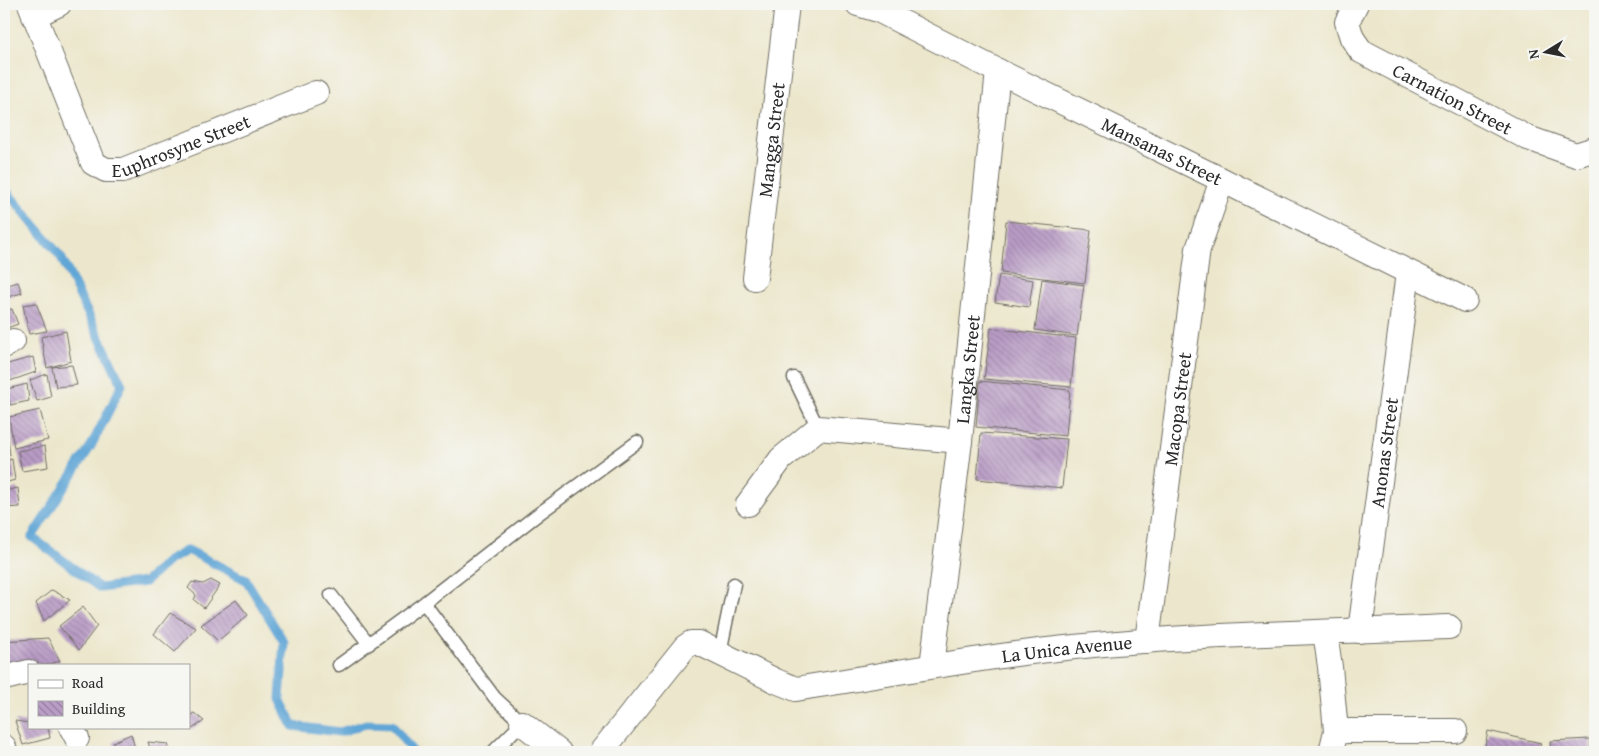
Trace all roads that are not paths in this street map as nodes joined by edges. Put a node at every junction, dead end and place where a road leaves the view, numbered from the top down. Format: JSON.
{"nodes":[{"id":1,"x":60,"y":4,"type":"edge"},
{"id":2,"x":787,"y":4,"type":"edge"},
{"id":3,"x":858,"y":4,"type":"edge"},
{"id":4,"x":1356,"y":4,"type":"edge"},
{"id":5,"x":32,"y":10,"type":"edge"},
{"id":6,"x":998,"y":71,"type":"junction"},
{"id":7,"x":316,"y":93,"type":"dead end"},
{"id":8,"x":1595,"y":149,"type":"edge"},
{"id":9,"x":1222,"y":180,"type":"junction"},
{"id":10,"x":1408,"y":274,"type":"junction"},
{"id":11,"x":755,"y":278,"type":"dead end"},
{"id":12,"x":1465,"y":300,"type":"dead end"},
{"id":13,"x":794,"y":378,"type":"dead end"},
{"id":14,"x":818,"y":428,"type":"junction"},
{"id":15,"x":960,"y":441,"type":"junction"},
{"id":16,"x":637,"y":442,"type":"dead end"},
{"id":17,"x":748,"y":504,"type":"dead end"},
{"id":18,"x":734,"y":584,"type":"dead end"},
{"id":19,"x":332,"y":595,"type":"dead end"},
{"id":20,"x":424,"y":603,"type":"junction"},
{"id":21,"x":1449,"y":627,"type":"dead end"},
{"id":22,"x":1360,"y":631,"type":"junction"},
{"id":23,"x":1325,"y":632,"type":"junction"},
{"id":24,"x":1147,"y":641,"type":"junction"},
{"id":25,"x":369,"y":644,"type":"junction"},
{"id":26,"x":720,"y":653,"type":"junction"},
{"id":27,"x":339,"y":666,"type":"dead end"},
{"id":28,"x":932,"y":666,"type":"junction"},
{"id":29,"x":28,"y":672,"type":"edge"},
{"id":30,"x":4,"y":678,"type":"edge"},
{"id":31,"x":522,"y":723,"type":"junction"},
{"id":32,"x":1455,"y":731,"type":"dead end"},
{"id":33,"x":1334,"y":742,"type":"edge"},
{"id":34,"x":4,"y":747,"type":"edge"},
{"id":35,"x":5,"y":752,"type":"edge"},
{"id":36,"x":493,"y":752,"type":"edge"},
{"id":37,"x":559,"y":752,"type":"edge"},
{"id":38,"x":601,"y":752,"type":"edge"}],
"edges":[{"from":1,"to":5,"type":"street"},
{"from":2,"to":11,"type":"street","name":"Mangga Street"},
{"from":3,"to":6,"type":"street","name":"Mansanas Street"},
{"from":4,"to":8,"type":"street","name":"Carnation Street"},
{"from":5,"to":7,"type":"street","name":"Euphrosyne Street"},
{"from":6,"to":9,"type":"street","name":"Mansanas Street"},
{"from":6,"to":15,"type":"street","name":"Langka Street"},
{"from":9,"to":10,"type":"street","name":"Mansanas Street"},
{"from":9,"to":24,"type":"street","name":"Macopa Street"},
{"from":10,"to":12,"type":"street","name":"Mansanas Street"},
{"from":10,"to":22,"type":"street","name":"Anonas Street"},
{"from":13,"to":14,"type":"lane"},
{"from":14,"to":15,"type":"street"},
{"from":14,"to":17,"type":"street"},
{"from":15,"to":28,"type":"street","name":"Langka Street"},
{"from":16,"to":20,"type":"lane"},
{"from":18,"to":26,"type":"lane"},
{"from":19,"to":25,"type":"lane"},
{"from":20,"to":25,"type":"lane"},
{"from":20,"to":31,"type":"lane"},
{"from":21,"to":22,"type":"street","name":"La Unica Avenue"},
{"from":22,"to":23,"type":"street","name":"La Unica Avenue"},
{"from":23,"to":24,"type":"street","name":"La Unica Avenue"},
{"from":23,"to":33,"type":"street"},
{"from":24,"to":28,"type":"street","name":"La Unica Avenue"},
{"from":25,"to":27,"type":"lane"},
{"from":26,"to":28,"type":"street","name":"La Unica Avenue"},
{"from":26,"to":38,"type":"street","name":"La Unica Avenue"},
{"from":29,"to":30,"type":"street"},
{"from":31,"to":36,"type":"lane"},
{"from":31,"to":37,"type":"street"},
{"from":32,"to":33,"type":"street"},
{"from":34,"to":35,"type":"street"}]}
